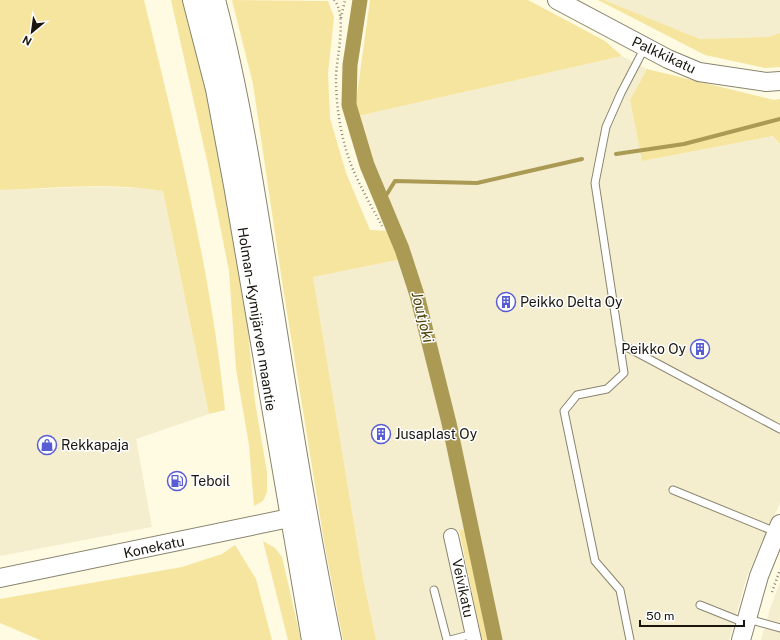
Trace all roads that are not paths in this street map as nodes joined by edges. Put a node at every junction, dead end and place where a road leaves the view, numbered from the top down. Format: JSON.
{"nodes":[{"id":1,"x":194,"y":0,"type":"edge"},
{"id":2,"x":214,"y":0,"type":"edge"},
{"id":3,"x":557,"y":0,"type":"edge"},
{"id":4,"x":645,"y":47,"type":"junction"},
{"id":5,"x":780,"y":81,"type":"edge"},
{"id":6,"x":619,"y":343,"type":"junction"},
{"id":7,"x":780,"y":429,"type":"edge"},
{"id":8,"x":673,"y":490,"type":"dead end"},
{"id":9,"x":299,"y":515,"type":"junction"},
{"id":10,"x":779,"y":528,"type":"edge"},
{"id":11,"x":451,"y":536,"type":"dead end"},
{"id":12,"x":0,"y":578,"type":"edge"},
{"id":13,"x":434,"y":590,"type":"dead end"},
{"id":14,"x":700,"y":605,"type":"dead end"},
{"id":15,"x":745,"y":621,"type":"junction"},
{"id":16,"x":780,"y":628,"type":"edge"},
{"id":17,"x":473,"y":637,"type":"edge"},
{"id":18,"x":313,"y":640,"type":"edge"},
{"id":19,"x":330,"y":640,"type":"edge"},
{"id":20,"x":447,"y":640,"type":"edge"},
{"id":21,"x":450,"y":640,"type":"edge"},
{"id":22,"x":630,"y":640,"type":"edge"},
{"id":23,"x":741,"y":640,"type":"edge"}],
"edges":[{"from":1,"to":9,"type":"highway","name":"Holman–Kymijärven maantie"},
{"from":2,"to":9,"type":"highway","name":"Holman–Kymijärven maantie"},
{"from":3,"to":4,"type":"street","name":"Palkkikatu"},
{"from":4,"to":5,"type":"street","name":"Palkkikatu"},
{"from":4,"to":6,"type":"lane"},
{"from":6,"to":7,"type":"lane"},
{"from":6,"to":22,"type":"lane"},
{"from":8,"to":10,"type":"lane"},
{"from":9,"to":12,"type":"street","name":"Konekatu"},
{"from":9,"to":18,"type":"highway","name":"Holman–Kymijärven maantie"},
{"from":9,"to":19,"type":"highway","name":"Holman–Kymijärven maantie"},
{"from":10,"to":15,"type":"street"},
{"from":11,"to":17,"type":"street","name":"Veivikatu"},
{"from":13,"to":20,"type":"lane"},
{"from":14,"to":15,"type":"lane"},
{"from":15,"to":16,"type":"lane"},
{"from":15,"to":23,"type":"street"},
{"from":17,"to":21,"type":"lane"}]}
